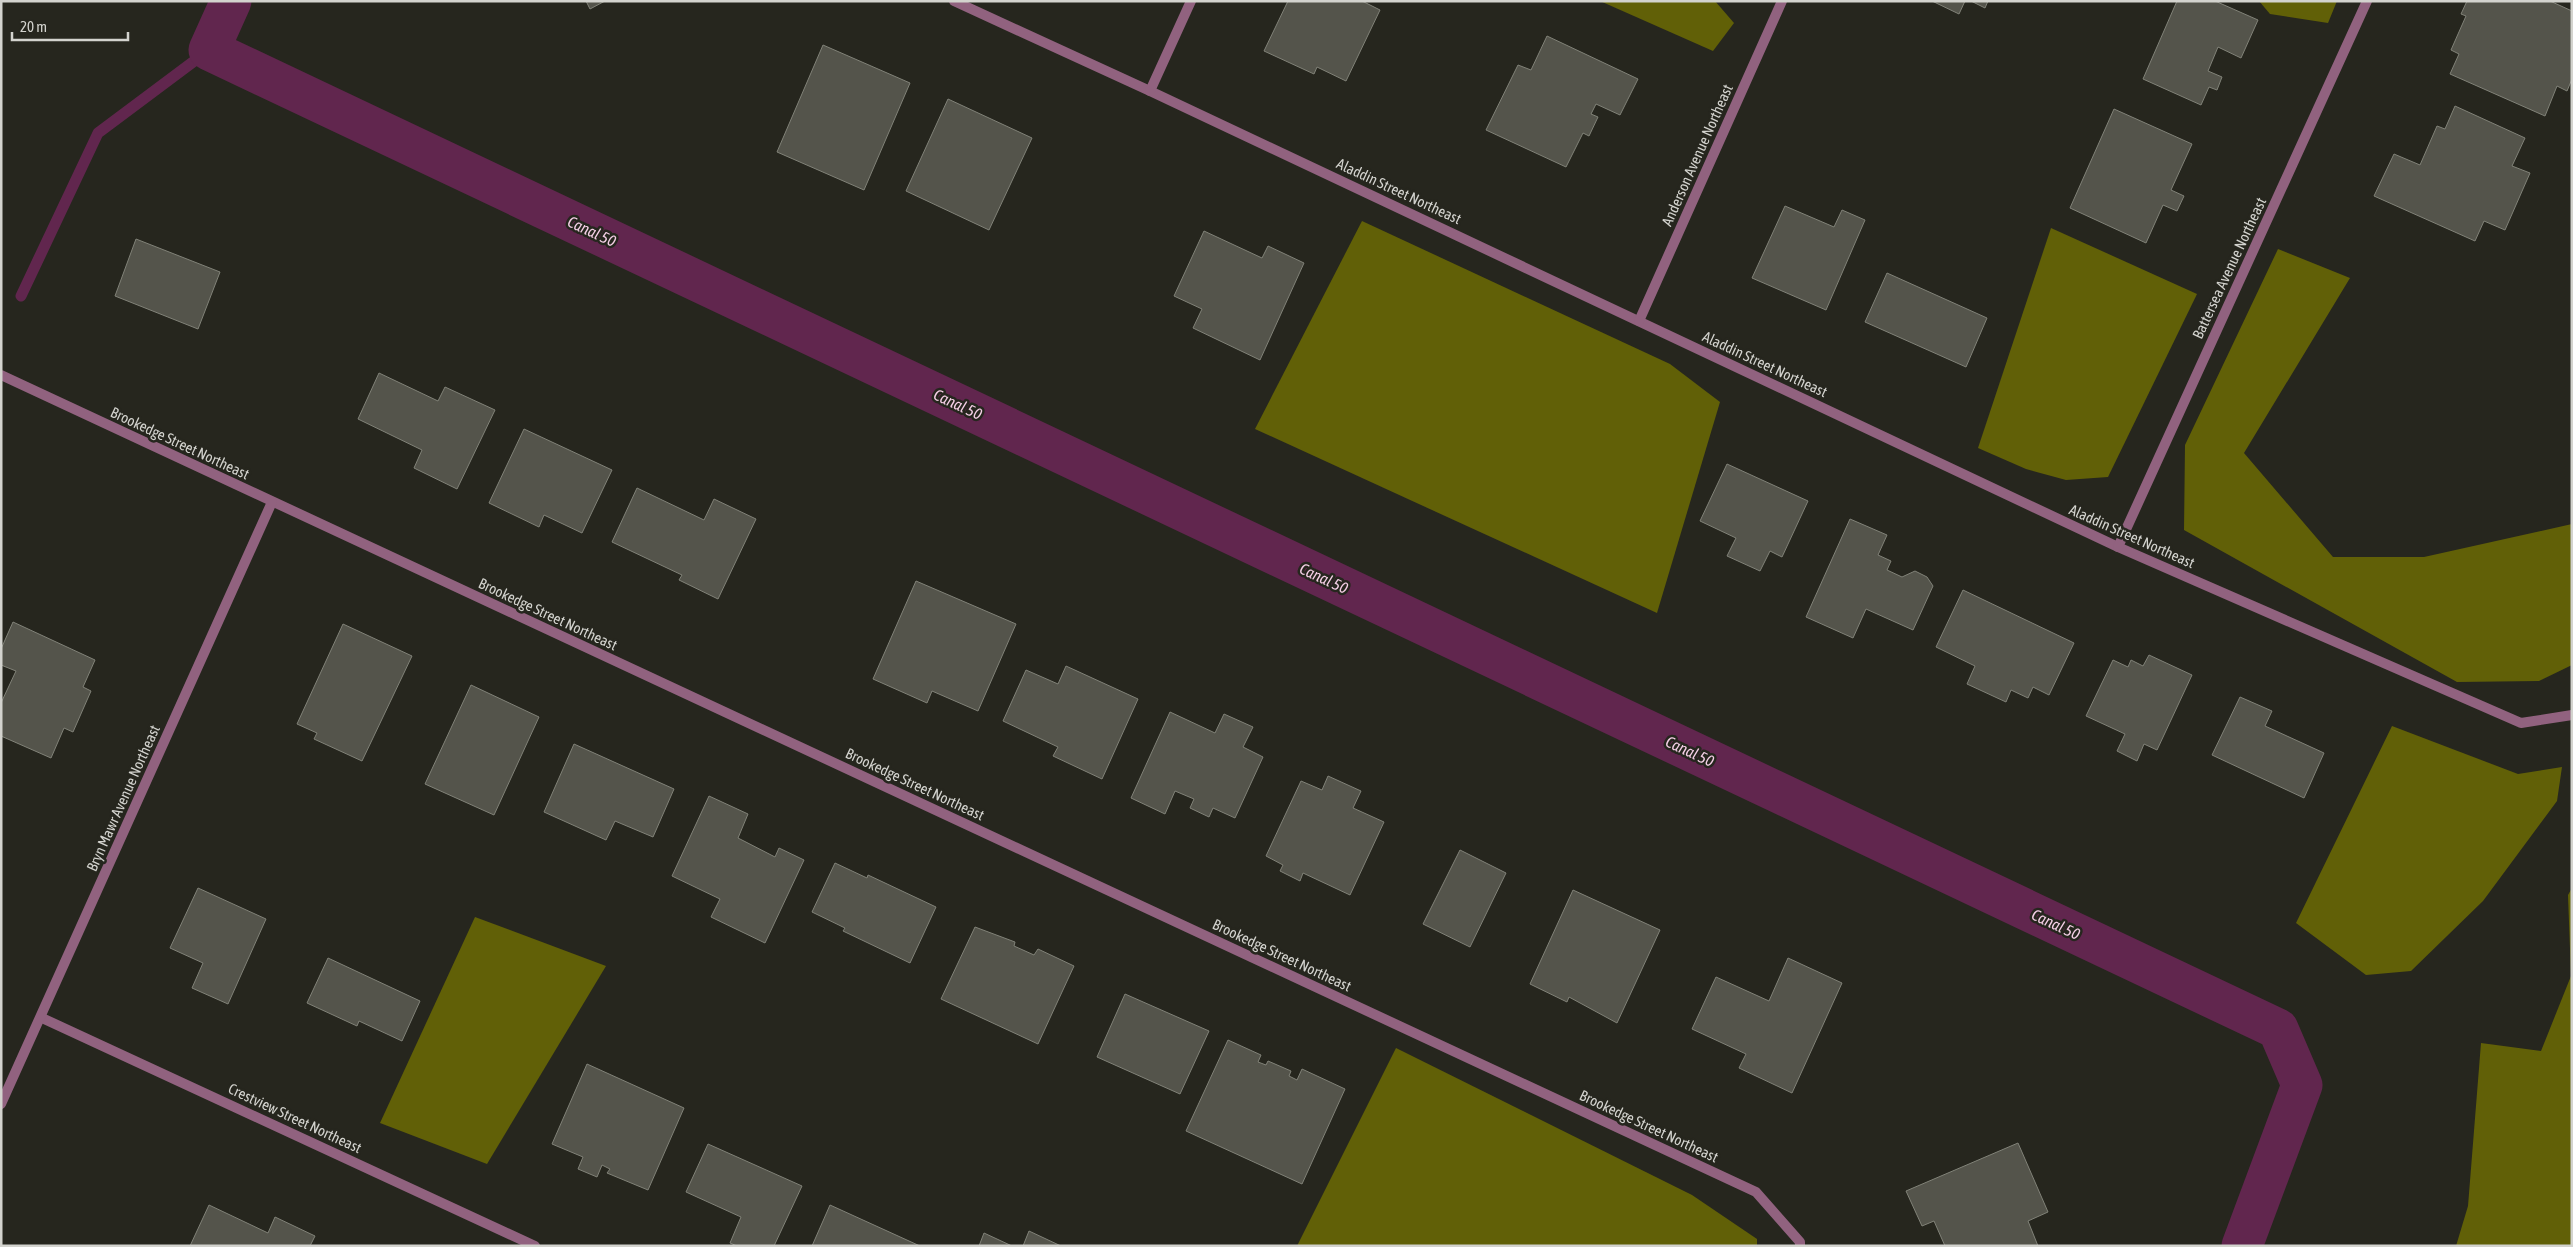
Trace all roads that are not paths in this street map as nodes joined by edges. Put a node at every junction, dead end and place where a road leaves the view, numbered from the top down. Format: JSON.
{"nodes":[{"id":1,"x":954,"y":1,"type":"edge"},
{"id":2,"x":1191,"y":1,"type":"edge"},
{"id":3,"x":1782,"y":1,"type":"edge"},
{"id":4,"x":2367,"y":1,"type":"edge"},
{"id":5,"x":1150,"y":91,"type":"junction"},
{"id":6,"x":1638,"y":321,"type":"junction"},
{"id":7,"x":1,"y":376,"type":"edge"},
{"id":8,"x":272,"y":502,"type":"junction"},
{"id":9,"x":2118,"y":548,"type":"junction"},
{"id":10,"x":2572,"y":715,"type":"edge"},
{"id":11,"x":42,"y":1018,"type":"junction"},
{"id":12,"x":1,"y":1104,"type":"edge"},
{"id":13,"x":1800,"y":1244,"type":"edge"},
{"id":14,"x":535,"y":1246,"type":"edge"}],
"edges":[{"from":1,"to":5,"type":"street","name":"Aladdin Street Northeast"},
{"from":2,"to":5,"type":"street"},
{"from":3,"to":6,"type":"street","name":"Anderson Avenue Northeast"},
{"from":4,"to":9,"type":"street","name":"Battersea Avenue Northeast"},
{"from":5,"to":6,"type":"street","name":"Aladdin Street Northeast"},
{"from":6,"to":9,"type":"street","name":"Aladdin Street Northeast"},
{"from":7,"to":8,"type":"street","name":"Brookedge Street Northeast"},
{"from":8,"to":11,"type":"street","name":"Bryn Mawr Avenue Northeast"},
{"from":8,"to":13,"type":"street","name":"Brookedge Street Northeast"},
{"from":9,"to":10,"type":"street","name":"Aladdin Street Northeast"},
{"from":11,"to":12,"type":"street","name":"Bryn Mawr Avenue Northeast"},
{"from":11,"to":14,"type":"street","name":"Crestview Street Northeast"}]}
